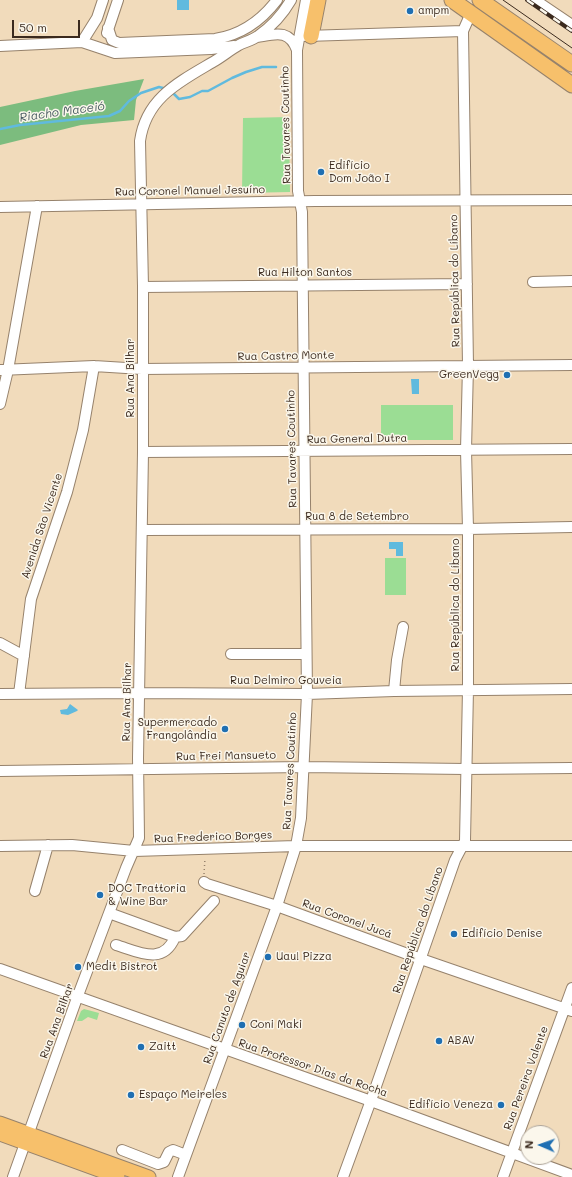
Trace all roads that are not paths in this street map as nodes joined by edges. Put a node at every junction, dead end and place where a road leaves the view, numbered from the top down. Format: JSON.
{"nodes":[{"id":1,"x":103,"y":0,"type":"edge"},
{"id":2,"x":118,"y":0,"type":"edge"},
{"id":3,"x":277,"y":0,"type":"edge"},
{"id":4,"x":291,"y":0,"type":"edge"},
{"id":5,"x":306,"y":0,"type":"edge"},
{"id":6,"x":318,"y":0,"type":"edge"},
{"id":7,"x":452,"y":0,"type":"edge"},
{"id":8,"x":480,"y":0,"type":"edge"},
{"id":9,"x":535,"y":0,"type":"edge"},
{"id":10,"x":471,"y":13,"type":"junction"},
{"id":11,"x":572,"y":25,"type":"edge"},
{"id":12,"x":108,"y":28,"type":"junction"},
{"id":13,"x":463,"y":31,"type":"junction"},
{"id":14,"x":311,"y":36,"type":"junction"},
{"id":15,"x":257,"y":37,"type":"junction"},
{"id":16,"x":82,"y":42,"type":"junction"},
{"id":17,"x":240,"y":45,"type":"junction"},
{"id":18,"x":0,"y":46,"type":"edge"},
{"id":19,"x":297,"y":50,"type":"junction"},
{"id":20,"x":115,"y":53,"type":"junction"},
{"id":21,"x":572,"y":64,"type":"edge"},
{"id":22,"x":572,"y":85,"type":"edge"},
{"id":23,"x":466,"y":200,"type":"junction"},
{"id":24,"x":572,"y":200,"type":"edge"},
{"id":25,"x":300,"y":202,"type":"junction"},
{"id":26,"x":140,"y":204,"type":"junction"},
{"id":27,"x":37,"y":206,"type":"junction"},
{"id":28,"x":0,"y":207,"type":"edge"},
{"id":29,"x":572,"y":281,"type":"edge"},
{"id":30,"x":533,"y":282,"type":"dead end"},
{"id":31,"x":467,"y":284,"type":"junction"},
{"id":32,"x":302,"y":285,"type":"junction"},
{"id":33,"x":143,"y":287,"type":"junction"},
{"id":34,"x":572,"y":365,"type":"edge"},
{"id":35,"x":94,"y":366,"type":"junction"},
{"id":36,"x":468,"y":366,"type":"junction"},
{"id":37,"x":303,"y":368,"type":"junction"},
{"id":38,"x":142,"y":369,"type":"junction"},
{"id":39,"x":4,"y":370,"type":"edge"},
{"id":40,"x":0,"y":404,"type":"edge"},
{"id":41,"x":572,"y":449,"type":"edge"},
{"id":42,"x":466,"y":450,"type":"junction"},
{"id":43,"x":143,"y":452,"type":"junction"},
{"id":44,"x":304,"y":452,"type":"junction"},
{"id":45,"x":572,"y":527,"type":"edge"},
{"id":46,"x":305,"y":529,"type":"junction"},
{"id":47,"x":468,"y":529,"type":"junction"},
{"id":48,"x":142,"y":530,"type":"junction"},
{"id":49,"x":403,"y":627,"type":"dead end"},
{"id":50,"x":0,"y":643,"type":"edge"},
{"id":51,"x":231,"y":654,"type":"dead end"},
{"id":52,"x":306,"y":654,"type":"junction"},
{"id":53,"x":24,"y":656,"type":"junction"},
{"id":54,"x":468,"y":689,"type":"junction"},
{"id":55,"x":572,"y":689,"type":"edge"},
{"id":56,"x":394,"y":690,"type":"junction"},
{"id":57,"x":139,"y":693,"type":"junction"},
{"id":58,"x":0,"y":694,"type":"edge"},
{"id":59,"x":19,"y":694,"type":"junction"},
{"id":60,"x":306,"y":694,"type":"junction"},
{"id":61,"x":304,"y":767,"type":"junction"},
{"id":62,"x":572,"y":768,"type":"edge"},
{"id":63,"x":138,"y":769,"type":"junction"},
{"id":64,"x":466,"y":769,"type":"junction"},
{"id":65,"x":0,"y":771,"type":"edge"},
{"id":66,"x":48,"y":845,"type":"junction"},
{"id":67,"x":0,"y":846,"type":"edge"},
{"id":68,"x":296,"y":846,"type":"junction"},
{"id":69,"x":572,"y":846,"type":"edge"},
{"id":70,"x":462,"y":847,"type":"junction"},
{"id":71,"x":134,"y":851,"type":"junction"},
{"id":72,"x":204,"y":882,"type":"road end"},
{"id":73,"x":35,"y":891,"type":"dead end"},
{"id":74,"x":214,"y":901,"type":"dead end"},
{"id":75,"x":277,"y":906,"type":"junction"},
{"id":76,"x":109,"y":913,"type":"junction"},
{"id":77,"x":175,"y":937,"type":"junction"},
{"id":78,"x":116,"y":945,"type":"dead end"},
{"id":79,"x":421,"y":959,"type":"junction"},
{"id":80,"x":0,"y":969,"type":"edge"},
{"id":81,"x":572,"y":988,"type":"edge"},
{"id":82,"x":77,"y":998,"type":"junction"},
{"id":83,"x":568,"y":1010,"type":"edge"},
{"id":84,"x":225,"y":1050,"type":"junction"},
{"id":85,"x":371,"y":1101,"type":"junction"},
{"id":86,"x":0,"y":1123,"type":"edge"},
{"id":87,"x":0,"y":1134,"type":"edge"},
{"id":88,"x":27,"y":1138,"type":"junction"},
{"id":89,"x":122,"y":1150,"type":"dead end"},
{"id":90,"x":512,"y":1153,"type":"junction"},
{"id":91,"x":186,"y":1155,"type":"junction"},
{"id":92,"x":97,"y":1173,"type":"edge"},
{"id":93,"x":572,"y":1175,"type":"edge"},
{"id":94,"x":13,"y":1177,"type":"edge"},
{"id":95,"x":118,"y":1177,"type":"edge"},
{"id":96,"x":149,"y":1177,"type":"edge"},
{"id":97,"x":178,"y":1177,"type":"edge"},
{"id":98,"x":343,"y":1177,"type":"edge"},
{"id":99,"x":503,"y":1177,"type":"edge"}],
"edges":[{"from":1,"to":16,"type":"street"},
{"from":2,"to":12,"type":"street"},
{"from":3,"to":12,"type":"street"},
{"from":4,"to":15,"type":"street"},
{"from":5,"to":19,"type":"street","name":"Rua Tavares Coutinho"},
{"from":6,"to":14,"type":"highway"},
{"from":7,"to":10,"type":"highway"},
{"from":8,"to":21,"type":"highway"},
{"from":9,"to":11,"type":"street"},
{"from":10,"to":13,"type":"street","name":"Rua República do Líbano"},
{"from":10,"to":22,"type":"highway"},
{"from":12,"to":20,"type":"street"},
{"from":13,"to":14,"type":"street"},
{"from":13,"to":23,"type":"street","name":"Rua República do Líbano"},
{"from":14,"to":19,"type":"street"},
{"from":15,"to":17,"type":"street"},
{"from":15,"to":19,"type":"street"},
{"from":16,"to":18,"type":"street"},
{"from":16,"to":20,"type":"street"},
{"from":17,"to":20,"type":"street"},
{"from":17,"to":26,"type":"street","name":"Rua Ana Bilhar"},
{"from":19,"to":25,"type":"street","name":"Rua Tavares Coutinho"},
{"from":23,"to":24,"type":"street","name":"Rua Coronel Manuel Jesuíno"},
{"from":23,"to":25,"type":"street","name":"Rua Coronel Manuel Jesuíno"},
{"from":23,"to":31,"type":"street","name":"Rua República do Líbano"},
{"from":25,"to":26,"type":"street","name":"Rua Coronel Manuel Jesuíno"},
{"from":25,"to":32,"type":"street","name":"Rua Tavares Coutinho"},
{"from":26,"to":27,"type":"street","name":"Rua Coronel Manuel Jesuíno"},
{"from":26,"to":33,"type":"street","name":"Rua Ana Bilhar"},
{"from":27,"to":28,"type":"street","name":"Rua Coronel Manuel Jesuíno"},
{"from":27,"to":39,"type":"street"},
{"from":29,"to":30,"type":"street"},
{"from":31,"to":32,"type":"street","name":"Rua Hilton Santos"},
{"from":31,"to":36,"type":"street","name":"Rua República do Líbano"},
{"from":32,"to":33,"type":"street","name":"Rua Hilton Santos"},
{"from":32,"to":37,"type":"street","name":"Rua Tavares Coutinho"},
{"from":33,"to":38,"type":"street","name":"Rua Ana Bilhar"},
{"from":34,"to":36,"type":"street","name":"Rua Castro Monte"},
{"from":35,"to":38,"type":"street","name":"Rua Castro Monte"},
{"from":35,"to":39,"type":"street","name":"Rua Castro Monte"},
{"from":35,"to":53,"type":"street","name":"Avenida São Vicente"},
{"from":36,"to":37,"type":"street","name":"Rua Castro Monte"},
{"from":36,"to":42,"type":"street","name":"Rua República do Líbano"},
{"from":37,"to":38,"type":"street","name":"Rua Castro Monte"},
{"from":37,"to":44,"type":"street","name":"Rua Tavares Coutinho"},
{"from":38,"to":43,"type":"street","name":"Rua Ana Bilhar"},
{"from":39,"to":40,"type":"street"},
{"from":41,"to":42,"type":"street","name":"Rua General Dutra"},
{"from":42,"to":44,"type":"street","name":"Rua General Dutra"},
{"from":42,"to":47,"type":"street","name":"Rua República do Líbano"},
{"from":43,"to":44,"type":"street","name":"Rua General Dutra"},
{"from":43,"to":48,"type":"street","name":"Rua Ana Bilhar"},
{"from":44,"to":46,"type":"street","name":"Rua Tavares Coutinho"},
{"from":45,"to":47,"type":"street","name":"Rua 8 de Setembro"},
{"from":46,"to":47,"type":"street","name":"Rua 8 de Setembro"},
{"from":46,"to":48,"type":"street","name":"Rua 8 de Setembro"},
{"from":46,"to":52,"type":"street","name":"Rua Tavares Coutinho"},
{"from":47,"to":54,"type":"street","name":"Rua República do Líbano"},
{"from":48,"to":57,"type":"street","name":"Rua Ana Bilhar"},
{"from":49,"to":56,"type":"street"},
{"from":50,"to":53,"type":"street"},
{"from":51,"to":52,"type":"street"},
{"from":52,"to":60,"type":"street","name":"Rua Tavares Coutinho"},
{"from":53,"to":59,"type":"street","name":"Avenida São Vicente"},
{"from":54,"to":55,"type":"street","name":"Rua Delmiro Gouveia"},
{"from":54,"to":56,"type":"street","name":"Rua Delmiro Gouveia"},
{"from":54,"to":64,"type":"street","name":"Rua República do Líbano"},
{"from":56,"to":60,"type":"street","name":"Rua Delmiro Gouveia"},
{"from":57,"to":59,"type":"street","name":"Rua Delmiro Gouveia"},
{"from":57,"to":60,"type":"street","name":"Rua Delmiro Gouveia"},
{"from":57,"to":63,"type":"street","name":"Rua Ana Bilhar"},
{"from":58,"to":59,"type":"street","name":"Rua Delmiro Gouveia"},
{"from":60,"to":61,"type":"street","name":"Rua Tavares Coutinho"},
{"from":61,"to":63,"type":"street","name":"Rua Frei Mansueto"},
{"from":61,"to":64,"type":"street","name":"Rua Frei Mansueto"},
{"from":61,"to":68,"type":"street","name":"Rua Tavares Coutinho"},
{"from":62,"to":64,"type":"street","name":"Rua Frei Mansueto"},
{"from":63,"to":65,"type":"street","name":"Rua Frei Mansueto"},
{"from":63,"to":71,"type":"street","name":"Rua Ana Bilhar"},
{"from":64,"to":70,"type":"street","name":"Rua República do Líbano"},
{"from":66,"to":67,"type":"street","name":"Rua Frederico Borges"},
{"from":66,"to":71,"type":"street","name":"Rua Frederico Borges"},
{"from":66,"to":73,"type":"street"},
{"from":68,"to":70,"type":"street","name":"Rua Frederico Borges"},
{"from":68,"to":71,"type":"street","name":"Rua Frederico Borges"},
{"from":68,"to":75,"type":"street","name":"Rua Canuto de Aguiar"},
{"from":69,"to":70,"type":"street","name":"Rua Frederico Borges"},
{"from":70,"to":79,"type":"street","name":"Rua República do Líbano"},
{"from":71,"to":76,"type":"street","name":"Rua Ana Bilhar"},
{"from":72,"to":75,"type":"street","name":"Rua Coronel Jucá"},
{"from":74,"to":77,"type":"street"},
{"from":75,"to":79,"type":"street","name":"Rua Coronel Jucá"},
{"from":75,"to":84,"type":"street","name":"Rua Canuto de Aguiar"},
{"from":76,"to":77,"type":"street"},
{"from":76,"to":82,"type":"street","name":"Rua Ana Bilhar"},
{"from":77,"to":78,"type":"street"},
{"from":79,"to":83,"type":"street","name":"Rua Coronel Jucá"},
{"from":79,"to":85,"type":"street","name":"Rua República do Líbano"},
{"from":80,"to":82,"type":"street","name":"Rua Professor Dias da Rocha"},
{"from":81,"to":83,"type":"street","name":"Rua Pereira Valente"},
{"from":82,"to":84,"type":"street","name":"Rua Professor Dias da Rocha"},
{"from":82,"to":88,"type":"street","name":"Rua Ana Bilhar"},
{"from":83,"to":90,"type":"street","name":"Rua Pereira Valente"},
{"from":84,"to":85,"type":"street","name":"Rua Professor Dias da Rocha"},
{"from":84,"to":91,"type":"street","name":"Rua Canuto de Aguiar"},
{"from":85,"to":90,"type":"street","name":"Rua Professor Dias da Rocha"},
{"from":85,"to":98,"type":"street","name":"Rua República do Líbano"},
{"from":86,"to":88,"type":"main road"},
{"from":87,"to":88,"type":"main road"},
{"from":88,"to":92,"type":"main road"},
{"from":88,"to":94,"type":"street","name":"Rua Ana Bilhar"},
{"from":88,"to":96,"type":"main road"},
{"from":89,"to":91,"type":"street"},
{"from":90,"to":93,"type":"street","name":"Rua Professor Dias da Rocha"},
{"from":90,"to":99,"type":"street","name":"Rua Pereira Valente"},
{"from":91,"to":97,"type":"street","name":"Rua Canuto de Aguiar"},
{"from":92,"to":95,"type":"main road"}]}
